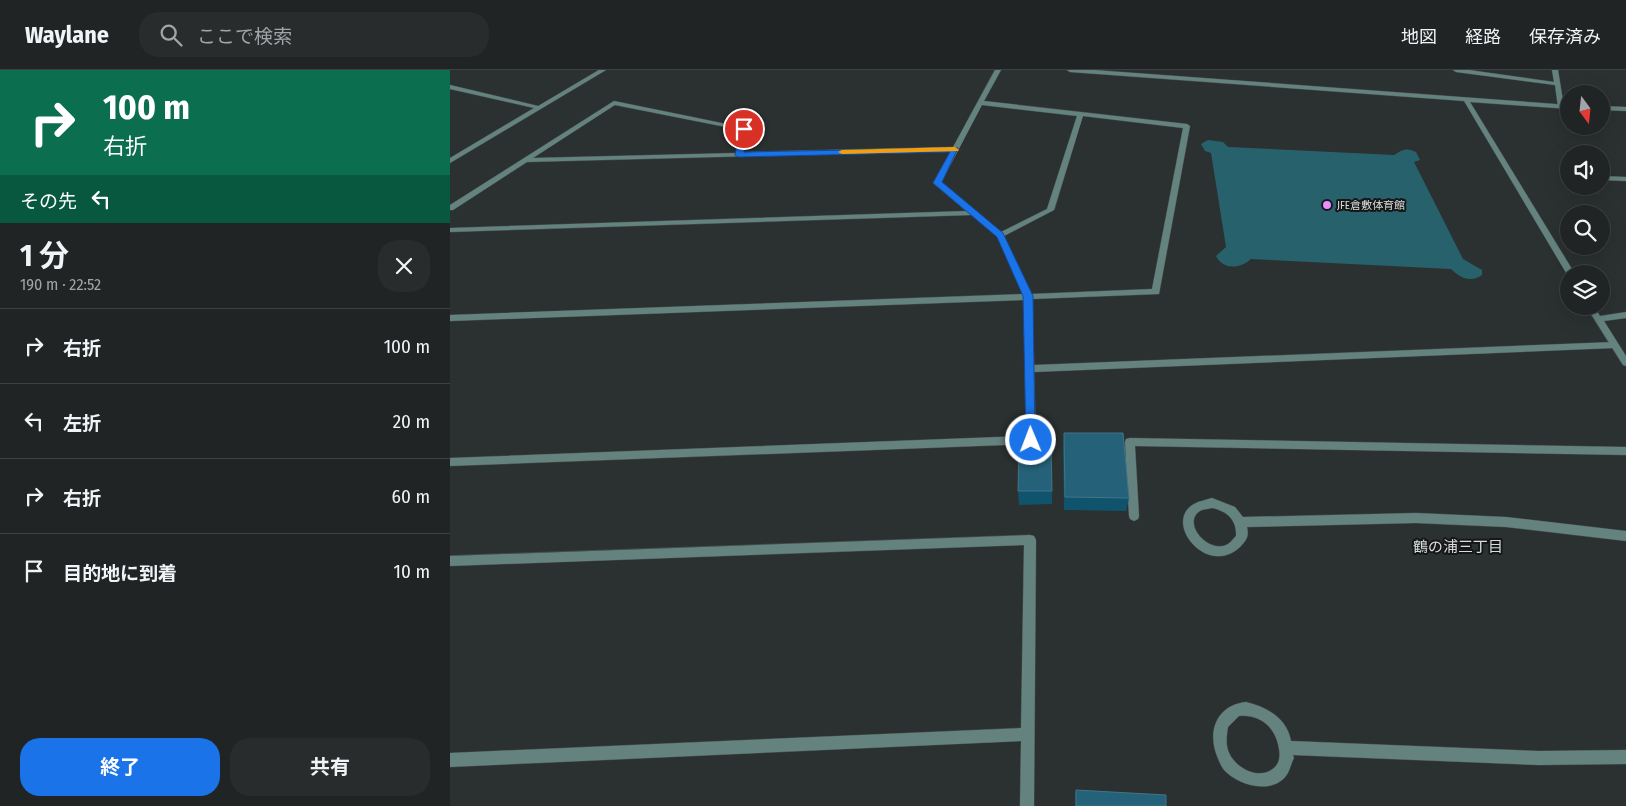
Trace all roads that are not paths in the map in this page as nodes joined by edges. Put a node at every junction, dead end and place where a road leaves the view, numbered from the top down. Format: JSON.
{"nodes":[{"id":1,"x":603,"y":70,"type":"edge"},
{"id":2,"x":998,"y":70,"type":"edge"},
{"id":3,"x":1070,"y":70,"type":"edge"},
{"id":4,"x":1456,"y":70,"type":"edge"},
{"id":5,"x":1555,"y":70,"type":"edge"},
{"id":6,"x":1557,"y":84,"type":"junction"},
{"id":7,"x":450,"y":87,"type":"edge"},
{"id":8,"x":1560,"y":100,"type":"edge"},
{"id":9,"x":1467,"y":101,"type":"junction"},
{"id":10,"x":981,"y":102,"type":"junction"},
{"id":11,"x":1560,"y":106,"type":"edge"},
{"id":12,"x":540,"y":108,"type":"junction"},
{"id":13,"x":1610,"y":108,"type":"edge"},
{"id":14,"x":1626,"y":109,"type":"edge"},
{"id":15,"x":1081,"y":114,"type":"junction"},
{"id":16,"x":956,"y":149,"type":"junction"},
{"id":17,"x":739,"y":155,"type":"junction"},
{"id":18,"x":525,"y":160,"type":"junction"},
{"id":19,"x":450,"y":161,"type":"edge"},
{"id":20,"x":1610,"y":178,"type":"edge"},
{"id":21,"x":1626,"y":179,"type":"edge"},
{"id":22,"x":450,"y":208,"type":"edge"},
{"id":23,"x":975,"y":212,"type":"junction"},
{"id":24,"x":450,"y":230,"type":"edge"},
{"id":25,"x":1000,"y":235,"type":"junction"},
{"id":26,"x":1566,"y":265,"type":"edge"},
{"id":27,"x":1028,"y":296,"type":"junction"},
{"id":28,"x":1596,"y":315,"type":"edge"},
{"id":29,"x":1626,"y":315,"type":"edge"},
{"id":30,"x":450,"y":318,"type":"edge"},
{"id":31,"x":1598,"y":319,"type":"junction"},
{"id":32,"x":1614,"y":345,"type":"junction"},
{"id":33,"x":1626,"y":363,"type":"edge"},
{"id":34,"x":1030,"y":369,"type":"junction"},
{"id":35,"x":1626,"y":451,"type":"edge"},
{"id":36,"x":450,"y":462,"type":"edge"},
{"id":37,"x":1134,"y":516,"type":"dead end"},
{"id":38,"x":1242,"y":522,"type":"junction"},
{"id":39,"x":1626,"y":536,"type":"edge"},
{"id":40,"x":450,"y":561,"type":"edge"},
{"id":41,"x":1028,"y":734,"type":"junction"},
{"id":42,"x":1286,"y":748,"type":"junction"},
{"id":43,"x":1626,"y":757,"type":"edge"},
{"id":44,"x":450,"y":760,"type":"edge"},
{"id":45,"x":1027,"y":806,"type":"edge"}],
"edges":[{"from":1,"to":12,"type":"street"},
{"from":2,"to":10,"type":"street"},
{"from":3,"to":9,"type":"street"},
{"from":4,"to":6,"type":"street"},
{"from":5,"to":6,"type":"street"},
{"from":6,"to":8,"type":"street"},
{"from":7,"to":12,"type":"street"},
{"from":9,"to":11,"type":"street"},
{"from":9,"to":26,"type":"street"},
{"from":10,"to":15,"type":"street"},
{"from":10,"to":16,"type":"street"},
{"from":12,"to":19,"type":"street"},
{"from":13,"to":14,"type":"street"},
{"from":15,"to":25,"type":"street"},
{"from":15,"to":27,"type":"street"},
{"from":16,"to":17,"type":"street"},
{"from":16,"to":23,"type":"street"},
{"from":17,"to":18,"type":"street"},
{"from":17,"to":18,"type":"street"},
{"from":18,"to":22,"type":"street"},
{"from":20,"to":21,"type":"street"},
{"from":23,"to":24,"type":"street"},
{"from":23,"to":25,"type":"street"},
{"from":25,"to":27,"type":"street"},
{"from":27,"to":30,"type":"street"},
{"from":27,"to":34,"type":"street"},
{"from":28,"to":31,"type":"street"},
{"from":29,"to":31,"type":"street"},
{"from":31,"to":32,"type":"street"},
{"from":32,"to":33,"type":"street"},
{"from":32,"to":34,"type":"street"},
{"from":34,"to":36,"type":"street"},
{"from":35,"to":37,"type":"street"},
{"from":38,"to":38,"type":"street"},
{"from":38,"to":39,"type":"street"},
{"from":40,"to":41,"type":"street"},
{"from":41,"to":44,"type":"street"},
{"from":41,"to":45,"type":"street"},
{"from":42,"to":42,"type":"street"},
{"from":42,"to":43,"type":"street"}]}
